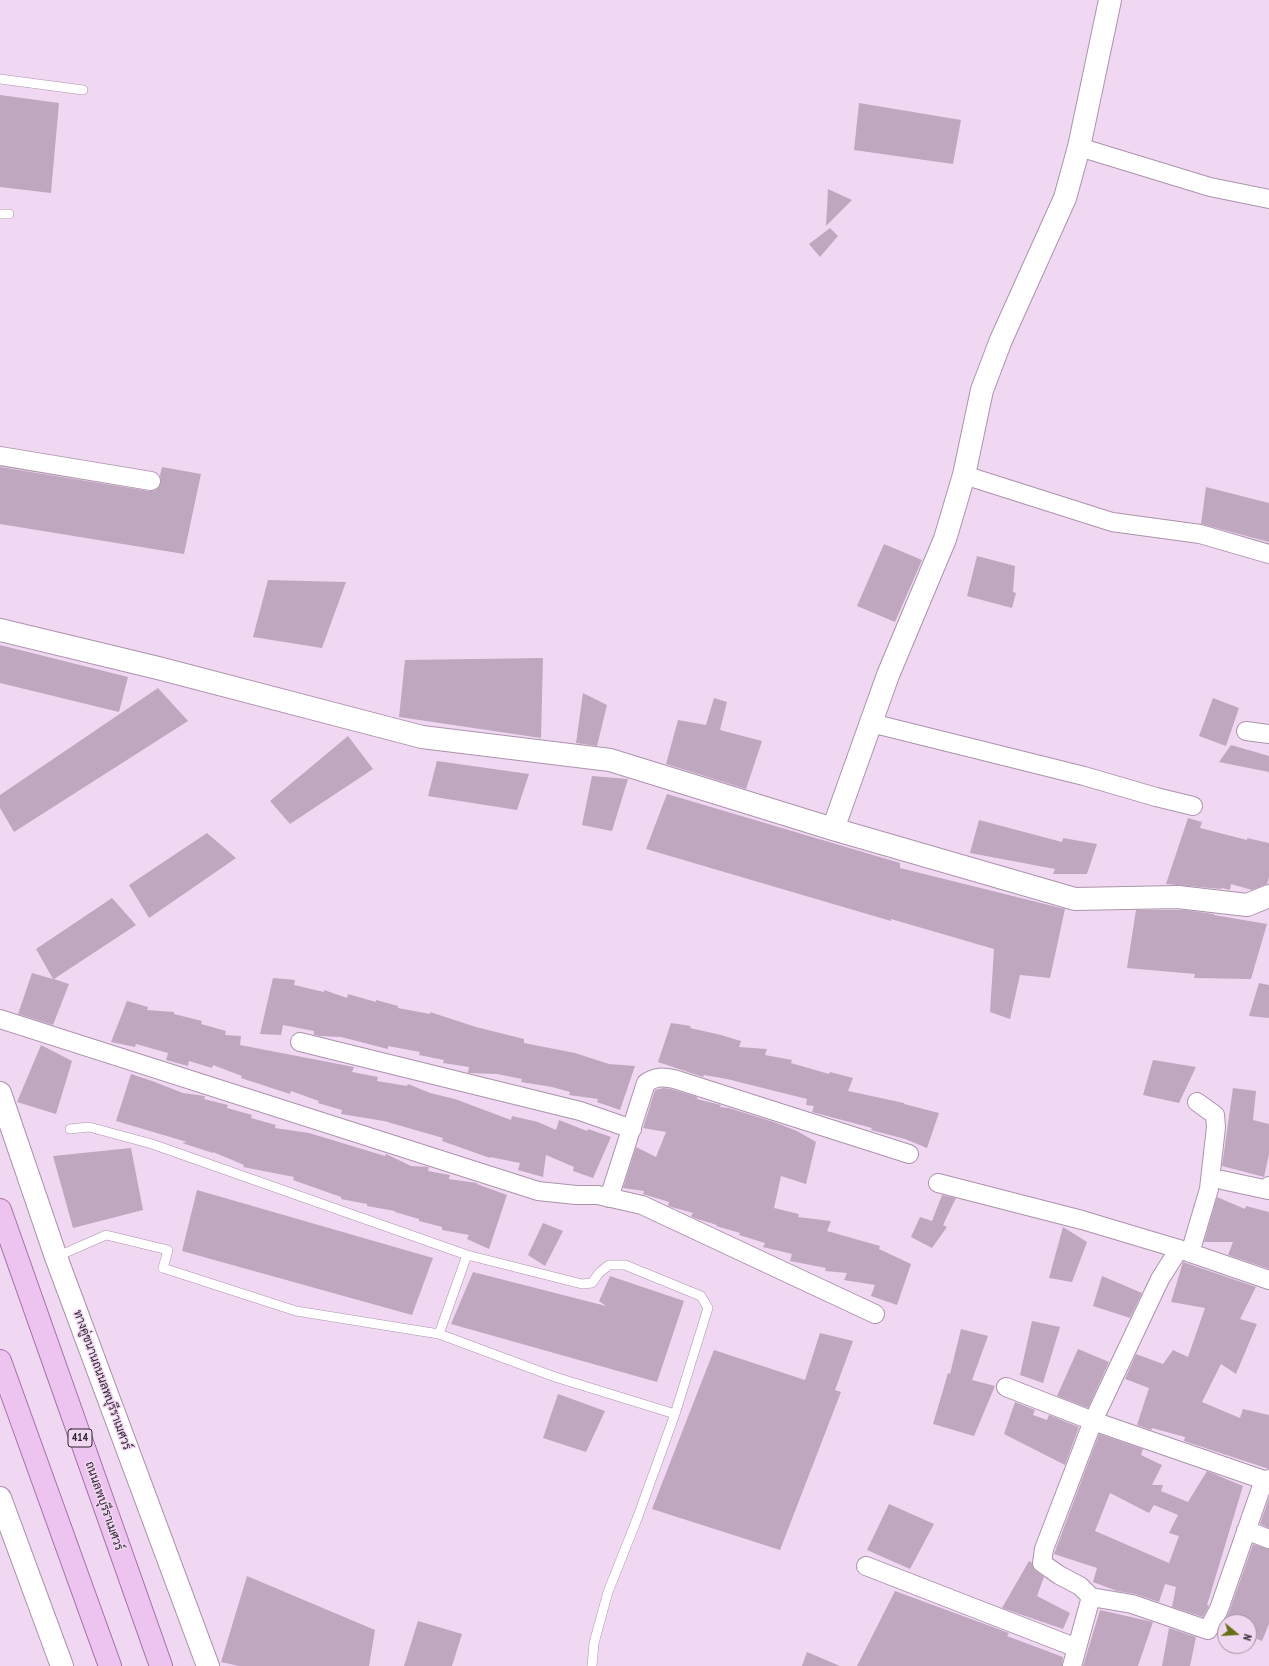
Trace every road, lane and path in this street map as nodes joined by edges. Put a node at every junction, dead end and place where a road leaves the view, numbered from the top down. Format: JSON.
{"nodes":[{"id":1,"x":1110,"y":0,"type":"edge"},
{"id":2,"x":0,"y":79,"type":"edge"},
{"id":3,"x":83,"y":90,"type":"dead end"},
{"id":4,"x":1079,"y":147,"type":"junction"},
{"id":5,"x":1269,"y":199,"type":"edge"},
{"id":6,"x":0,"y":456,"type":"edge"},
{"id":7,"x":964,"y":475,"type":"junction"},
{"id":8,"x":151,"y":481,"type":"dead end"},
{"id":9,"x":1269,"y":554,"type":"edge"},
{"id":10,"x":0,"y":630,"type":"edge"},
{"id":11,"x":871,"y":723,"type":"junction"},
{"id":12,"x":1246,"y":731,"type":"dead end"},
{"id":13,"x":1269,"y":734,"type":"edge"},
{"id":14,"x":1193,"y":806,"type":"dead end"},
{"id":15,"x":833,"y":829,"type":"junction"},
{"id":16,"x":1269,"y":896,"type":"edge"},
{"id":17,"x":0,"y":1019,"type":"edge"},
{"id":18,"x":300,"y":1042,"type":"dead end"},
{"id":19,"x":0,"y":1093,"type":"edge"},
{"id":20,"x":1197,"y":1102,"type":"dead end"},
{"id":21,"x":70,"y":1129,"type":"dead end"},
{"id":22,"x":632,"y":1129,"type":"junction"},
{"id":23,"x":909,"y":1154,"type":"dead end"},
{"id":24,"x":1222,"y":1180,"type":"dead end"},
{"id":25,"x":938,"y":1183,"type":"dead end"},
{"id":26,"x":1269,"y":1186,"type":"edge"},
{"id":27,"x":609,"y":1198,"type":"junction"},
{"id":28,"x":0,"y":1210,"type":"edge"},
{"id":29,"x":1184,"y":1251,"type":"junction"},
{"id":30,"x":467,"y":1255,"type":"junction"},
{"id":31,"x":56,"y":1256,"type":"junction"},
{"id":32,"x":1269,"y":1280,"type":"edge"},
{"id":33,"x":875,"y":1314,"type":"dead end"},
{"id":34,"x":439,"y":1334,"type":"junction"},
{"id":35,"x":0,"y":1361,"type":"edge"},
{"id":36,"x":1006,"y":1387,"type":"dead end"},
{"id":37,"x":674,"y":1414,"type":"junction"},
{"id":38,"x":1093,"y":1421,"type":"junction"},
{"id":39,"x":1266,"y":1479,"type":"edge"},
{"id":40,"x":1,"y":1502,"type":"edge"},
{"id":41,"x":1246,"y":1530,"type":"junction"},
{"id":42,"x":1269,"y":1538,"type":"edge"},
{"id":43,"x":866,"y":1566,"type":"dead end"},
{"id":44,"x":1091,"y":1597,"type":"junction"},
{"id":45,"x":1077,"y":1648,"type":"junction"},
{"id":46,"x":62,"y":1666,"type":"edge"},
{"id":47,"x":110,"y":1666,"type":"edge"},
{"id":48,"x":161,"y":1666,"type":"edge"},
{"id":49,"x":208,"y":1666,"type":"edge"},
{"id":50,"x":592,"y":1666,"type":"edge"},
{"id":51,"x":1072,"y":1666,"type":"edge"}],
"edges":[{"from":1,"to":4,"type":"street"},
{"from":2,"to":3,"type":"lane"},
{"from":4,"to":5,"type":"street"},
{"from":4,"to":7,"type":"street"},
{"from":6,"to":8,"type":"street"},
{"from":7,"to":9,"type":"street"},
{"from":7,"to":11,"type":"street"},
{"from":10,"to":15,"type":"street"},
{"from":11,"to":14,"type":"street"},
{"from":11,"to":15,"type":"street"},
{"from":12,"to":13,"type":"street"},
{"from":15,"to":16,"type":"street"},
{"from":17,"to":27,"type":"street"},
{"from":18,"to":22,"type":"street"},
{"from":19,"to":31,"type":"street","name":"ทางคู่ขนานถนนลพบุรีราเมศวร์"},
{"from":20,"to":29,"type":"street"},
{"from":21,"to":30,"type":"lane"},
{"from":22,"to":23,"type":"street"},
{"from":22,"to":27,"type":"street"},
{"from":24,"to":26,"type":"street"},
{"from":25,"to":29,"type":"street"},
{"from":27,"to":33,"type":"street"},
{"from":28,"to":48,"type":"main road","name":"ถนนลพบุรีราเมศวร์","number":"414"},
{"from":29,"to":32,"type":"street"},
{"from":29,"to":38,"type":"street"},
{"from":30,"to":34,"type":"lane"},
{"from":30,"to":37,"type":"lane"},
{"from":31,"to":34,"type":"lane"},
{"from":31,"to":49,"type":"street","name":"ทางคู่ขนานถนนลพบุรีราเมศวร์"},
{"from":34,"to":37,"type":"lane"},
{"from":35,"to":47,"type":"main road"},
{"from":36,"to":38,"type":"street"},
{"from":37,"to":50,"type":"lane"},
{"from":38,"to":39,"type":"street"},
{"from":38,"to":44,"type":"street"},
{"from":39,"to":41,"type":"street"},
{"from":40,"to":46,"type":"street"},
{"from":41,"to":42,"type":"street"},
{"from":41,"to":44,"type":"street"},
{"from":43,"to":45,"type":"street"},
{"from":44,"to":45,"type":"street"},
{"from":45,"to":51,"type":"street"}]}
